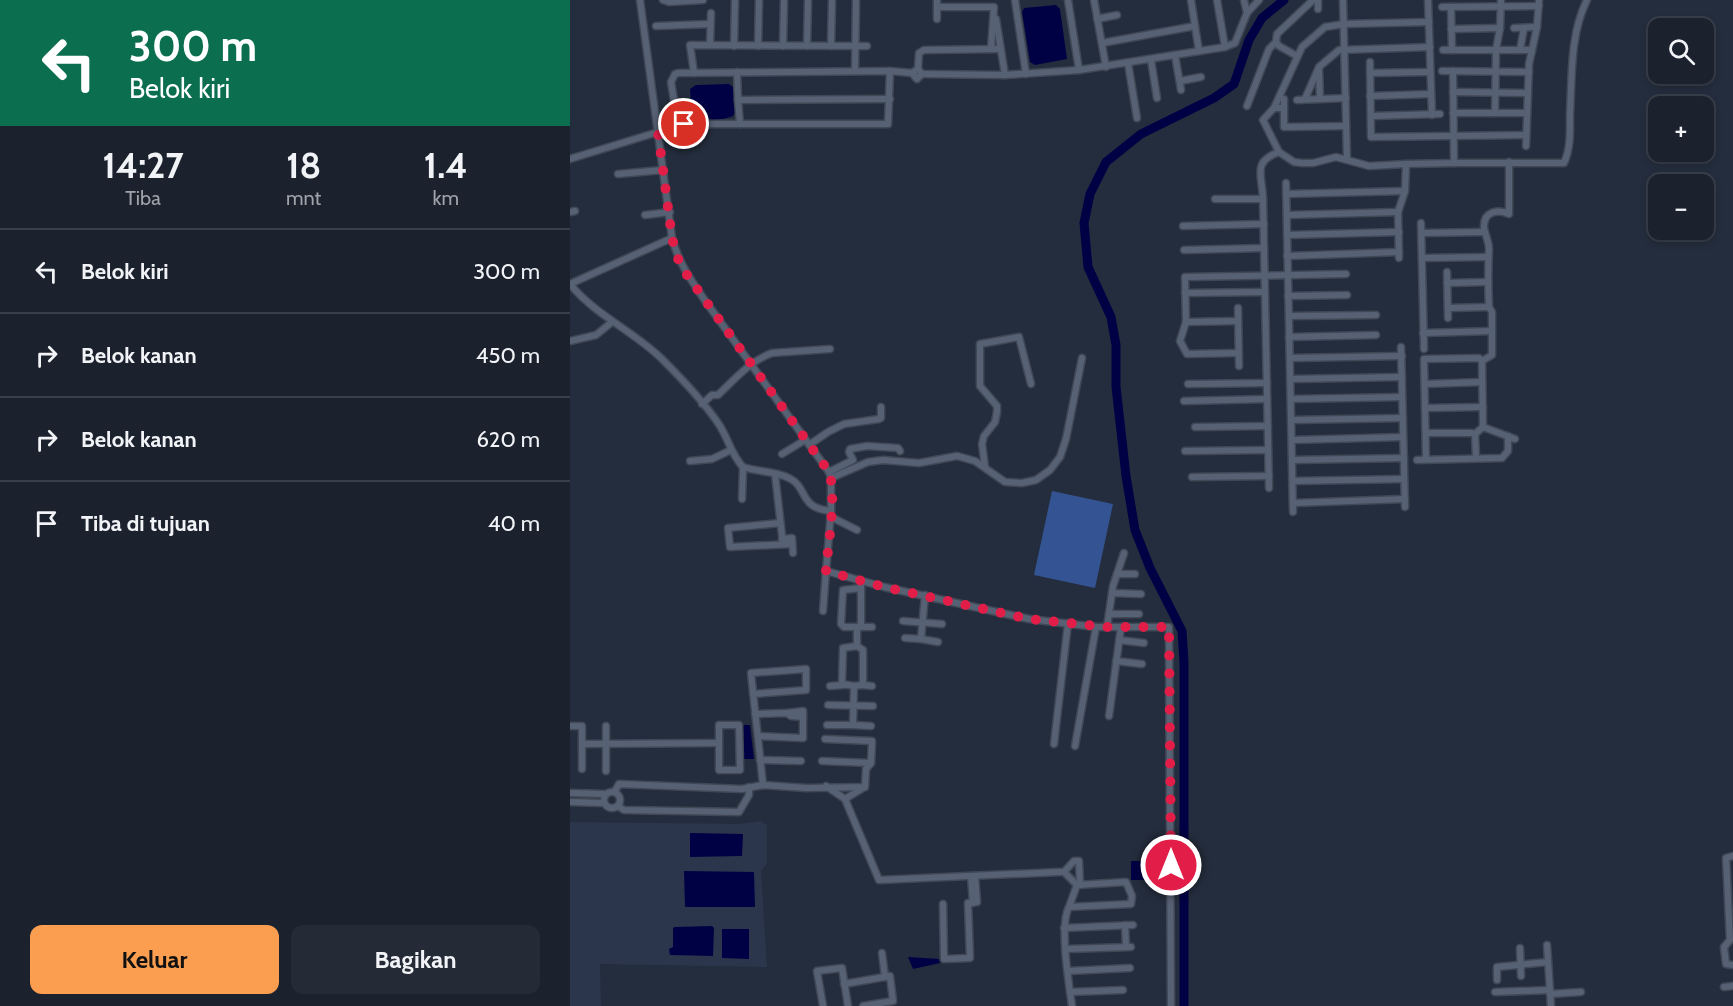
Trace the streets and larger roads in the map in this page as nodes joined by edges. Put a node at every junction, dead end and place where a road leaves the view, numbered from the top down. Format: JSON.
{"nodes":[{"id":1,"x":639,"y":0,"type":"edge"},
{"id":2,"x":663,"y":0,"type":"edge"},
{"id":3,"x":703,"y":0,"type":"edge"},
{"id":4,"x":735,"y":0,"type":"edge"},
{"id":5,"x":759,"y":0,"type":"edge"},
{"id":6,"x":784,"y":0,"type":"edge"},
{"id":7,"x":808,"y":0,"type":"edge"},
{"id":8,"x":832,"y":0,"type":"edge"},
{"id":9,"x":856,"y":0,"type":"edge"},
{"id":10,"x":1015,"y":0,"type":"edge"},
{"id":11,"x":1068,"y":0,"type":"edge"},
{"id":12,"x":1094,"y":0,"type":"edge"},
{"id":13,"x":1191,"y":0,"type":"edge"},
{"id":14,"x":1217,"y":0,"type":"edge"},
{"id":15,"x":1244,"y":0,"type":"edge"},
{"id":16,"x":1259,"y":0,"type":"edge"},
{"id":17,"x":1313,"y":0,"type":"edge"},
{"id":18,"x":1318,"y":0,"type":"edge"},
{"id":19,"x":1343,"y":0,"type":"edge"},
{"id":20,"x":1428,"y":0,"type":"edge"},
{"id":21,"x":1587,"y":0,"type":"edge"},
{"id":22,"x":1501,"y":3,"type":"edge"},
{"id":23,"x":1539,"y":3,"type":"edge"},
{"id":24,"x":937,"y":4,"type":"edge"},
{"id":25,"x":993,"y":4,"type":"edge"},
{"id":26,"x":1442,"y":7,"type":"dead end"},
{"id":27,"x":1451,"y":7,"type":"junction"},
{"id":28,"x":1318,"y":9,"type":"dead end"},
{"id":29,"x":711,"y":13,"type":"dead end"},
{"id":30,"x":1246,"y":13,"type":"junction"},
{"id":31,"x":1117,"y":15,"type":"dead end"},
{"id":32,"x":937,"y":19,"type":"dead end"},
{"id":33,"x":1097,"y":19,"type":"junction"},
{"id":34,"x":1429,"y":22,"type":"junction"},
{"id":35,"x":710,"y":24,"type":"junction"},
{"id":36,"x":1344,"y":24,"type":"junction"},
{"id":37,"x":656,"y":26,"type":"dead end"},
{"id":38,"x":1195,"y":26,"type":"junction"},
{"id":39,"x":1537,"y":27,"type":"junction"},
{"id":40,"x":1500,"y":28,"type":"junction"},
{"id":41,"x":1514,"y":28,"type":"dead end"},
{"id":42,"x":1524,"y":28,"type":"junction"},
{"id":43,"x":1451,"y":29,"type":"junction"},
{"id":44,"x":1276,"y":42,"type":"junction"},
{"id":45,"x":1102,"y":43,"type":"junction"},
{"id":46,"x":710,"y":45,"type":"junction"},
{"id":47,"x":734,"y":46,"type":"junction"},
{"id":48,"x":758,"y":46,"type":"junction"},
{"id":49,"x":783,"y":46,"type":"junction"},
{"id":50,"x":807,"y":46,"type":"junction"},
{"id":51,"x":831,"y":46,"type":"junction"},
{"id":52,"x":856,"y":46,"type":"junction"},
{"id":53,"x":867,"y":46,"type":"dead end"},
{"id":54,"x":1225,"y":47,"type":"junction"},
{"id":55,"x":1430,"y":47,"type":"junction"},
{"id":56,"x":991,"y":49,"type":"junction"},
{"id":57,"x":1344,"y":49,"type":"junction"},
{"id":58,"x":1000,"y":50,"type":"junction"},
{"id":59,"x":1443,"y":50,"type":"dead end"},
{"id":60,"x":1452,"y":50,"type":"junction"},
{"id":61,"x":1496,"y":50,"type":"junction"},
{"id":62,"x":1520,"y":50,"type":"junction"},
{"id":63,"x":1532,"y":50,"type":"junction"},
{"id":64,"x":1199,"y":51,"type":"junction"},
{"id":65,"x":1175,"y":55,"type":"junction"},
{"id":66,"x":1297,"y":56,"type":"junction"},
{"id":67,"x":1151,"y":60,"type":"junction"},
{"id":68,"x":1370,"y":62,"type":"dead end"},
{"id":69,"x":1128,"y":63,"type":"junction"},
{"id":70,"x":1106,"y":67,"type":"junction"},
{"id":71,"x":1319,"y":67,"type":"junction"},
{"id":72,"x":1079,"y":70,"type":"junction"},
{"id":73,"x":890,"y":71,"type":"junction"},
{"id":74,"x":1442,"y":71,"type":"dead end"},
{"id":75,"x":1453,"y":71,"type":"junction"},
{"id":76,"x":737,"y":72,"type":"junction"},
{"id":77,"x":855,"y":72,"type":"junction"},
{"id":78,"x":917,"y":72,"type":"junction"},
{"id":79,"x":1430,"y":72,"type":"junction"},
{"id":80,"x":1495,"y":72,"type":"junction"},
{"id":81,"x":1529,"y":72,"type":"junction"},
{"id":82,"x":694,"y":73,"type":"junction"},
{"id":83,"x":1026,"y":74,"type":"junction"},
{"id":84,"x":1370,"y":74,"type":"junction"},
{"id":85,"x":1005,"y":75,"type":"junction"},
{"id":86,"x":1201,"y":77,"type":"dead end"},
{"id":87,"x":1180,"y":81,"type":"junction"},
{"id":88,"x":1181,"y":90,"type":"dead end"},
{"id":89,"x":1453,"y":92,"type":"junction"},
{"id":90,"x":1496,"y":93,"type":"junction"},
{"id":91,"x":1528,"y":93,"type":"junction"},
{"id":92,"x":1431,"y":94,"type":"junction"},
{"id":93,"x":1370,"y":96,"type":"junction"},
{"id":94,"x":1157,"y":98,"type":"dead end"},
{"id":95,"x":1346,"y":98,"type":"junction"},
{"id":96,"x":890,"y":99,"type":"junction"},
{"id":97,"x":1284,"y":99,"type":"dead end"},
{"id":98,"x":1305,"y":99,"type":"junction"},
{"id":99,"x":1320,"y":99,"type":"junction"},
{"id":100,"x":738,"y":100,"type":"junction"},
{"id":101,"x":1297,"y":100,"type":"dead end"},
{"id":102,"x":1247,"y":106,"type":"dead end"},
{"id":103,"x":1274,"y":108,"type":"junction"},
{"id":104,"x":1284,"y":108,"type":"junction"},
{"id":105,"x":1454,"y":113,"type":"junction"},
{"id":106,"x":1495,"y":113,"type":"junction"},
{"id":107,"x":1527,"y":113,"type":"junction"},
{"id":108,"x":1440,"y":114,"type":"dead end"},
{"id":109,"x":1432,"y":115,"type":"junction"},
{"id":110,"x":1371,"y":116,"type":"junction"},
{"id":111,"x":1137,"y":118,"type":"dead end"},
{"id":112,"x":675,"y":122,"type":"junction"},
{"id":113,"x":740,"y":124,"type":"junction"},
{"id":114,"x":1346,"y":126,"type":"junction"},
{"id":115,"x":658,"y":132,"type":"junction"},
{"id":116,"x":1454,"y":135,"type":"junction"},
{"id":117,"x":1526,"y":135,"type":"junction"},
{"id":118,"x":1526,"y":146,"type":"dead end"},
{"id":119,"x":1279,"y":152,"type":"junction"},
{"id":120,"x":570,"y":159,"type":"edge"},
{"id":121,"x":1347,"y":159,"type":"junction"},
{"id":122,"x":1509,"y":162,"type":"junction"},
{"id":123,"x":1454,"y":163,"type":"junction"},
{"id":124,"x":1406,"y":164,"type":"junction"},
{"id":125,"x":663,"y":170,"type":"junction"},
{"id":126,"x":618,"y":174,"type":"dead end"},
{"id":127,"x":1286,"y":183,"type":"dead end"},
{"id":128,"x":1405,"y":192,"type":"junction"},
{"id":129,"x":1286,"y":194,"type":"junction"},
{"id":130,"x":1215,"y":199,"type":"dead end"},
{"id":131,"x":1263,"y":199,"type":"junction"},
{"id":132,"x":670,"y":212,"type":"junction"},
{"id":133,"x":1398,"y":212,"type":"junction"},
{"id":134,"x":645,"y":215,"type":"dead end"},
{"id":135,"x":1287,"y":215,"type":"junction"},
{"id":136,"x":1264,"y":224,"type":"junction"},
{"id":137,"x":1421,"y":224,"type":"dead end"},
{"id":138,"x":1183,"y":226,"type":"dead end"},
{"id":139,"x":1399,"y":232,"type":"junction"},
{"id":140,"x":1485,"y":232,"type":"junction"},
{"id":141,"x":1422,"y":233,"type":"junction"},
{"id":142,"x":1287,"y":235,"type":"junction"},
{"id":143,"x":672,"y":238,"type":"junction"},
{"id":144,"x":1264,"y":248,"type":"junction"},
{"id":145,"x":1184,"y":250,"type":"dead end"},
{"id":146,"x":1287,"y":256,"type":"junction"},
{"id":147,"x":1487,"y":257,"type":"junction"},
{"id":148,"x":1422,"y":258,"type":"junction"},
{"id":149,"x":1447,"y":272,"type":"dead end"},
{"id":150,"x":1346,"y":274,"type":"dead end"},
{"id":151,"x":1265,"y":276,"type":"junction"},
{"id":152,"x":1288,"y":276,"type":"junction"},
{"id":153,"x":1488,"y":282,"type":"junction"},
{"id":154,"x":1447,"y":283,"type":"junction"},
{"id":155,"x":570,"y":286,"type":"edge"},
{"id":156,"x":1265,"y":292,"type":"junction"},
{"id":157,"x":1185,"y":293,"type":"junction"},
{"id":158,"x":1347,"y":295,"type":"dead end"},
{"id":159,"x":1288,"y":296,"type":"junction"},
{"id":160,"x":1489,"y":307,"type":"junction"},
{"id":161,"x":1238,"y":308,"type":"dead end"},
{"id":162,"x":1448,"y":308,"type":"junction"},
{"id":163,"x":1376,"y":315,"type":"dead end"},
{"id":164,"x":1289,"y":316,"type":"junction"},
{"id":165,"x":1448,"y":318,"type":"dead end"},
{"id":166,"x":1238,"y":321,"type":"junction"},
{"id":167,"x":612,"y":322,"type":"junction"},
{"id":168,"x":1186,"y":322,"type":"junction"},
{"id":169,"x":1492,"y":331,"type":"junction"},
{"id":170,"x":1424,"y":333,"type":"junction"},
{"id":171,"x":1376,"y":335,"type":"dead end"},
{"id":172,"x":1290,"y":337,"type":"junction"},
{"id":173,"x":570,"y":341,"type":"edge"},
{"id":174,"x":1401,"y":347,"type":"dead end"},
{"id":175,"x":1424,"y":349,"type":"dead end"},
{"id":176,"x":830,"y":350,"type":"dead end"},
{"id":177,"x":1238,"y":353,"type":"junction"},
{"id":178,"x":1401,"y":356,"type":"junction"},
{"id":179,"x":1082,"y":358,"type":"dead end"},
{"id":180,"x":1290,"y":358,"type":"junction"},
{"id":181,"x":1482,"y":361,"type":"junction"},
{"id":182,"x":751,"y":363,"type":"junction"},
{"id":183,"x":1239,"y":366,"type":"dead end"},
{"id":184,"x":1402,"y":377,"type":"junction"},
{"id":185,"x":1291,"y":380,"type":"junction"},
{"id":186,"x":1267,"y":382,"type":"junction"},
{"id":187,"x":1482,"y":382,"type":"junction"},
{"id":188,"x":1031,"y":384,"type":"dead end"},
{"id":189,"x":1188,"y":384,"type":"dead end"},
{"id":190,"x":1425,"y":384,"type":"junction"},
{"id":191,"x":1402,"y":397,"type":"junction"},
{"id":192,"x":1267,"y":399,"type":"junction"},
{"id":193,"x":1291,"y":399,"type":"junction"},
{"id":194,"x":1184,"y":401,"type":"dead end"},
{"id":195,"x":702,"y":404,"type":"junction"},
{"id":196,"x":881,"y":406,"type":"dead end"},
{"id":197,"x":1483,"y":407,"type":"junction"},
{"id":198,"x":1425,"y":408,"type":"junction"},
{"id":199,"x":1403,"y":417,"type":"junction"},
{"id":200,"x":1292,"y":420,"type":"junction"},
{"id":201,"x":1268,"y":426,"type":"junction"},
{"id":202,"x":1195,"y":427,"type":"dead end"},
{"id":203,"x":1483,"y":427,"type":"junction"},
{"id":204,"x":1425,"y":434,"type":"junction"},
{"id":205,"x":1475,"y":434,"type":"junction"},
{"id":206,"x":1508,"y":436,"type":"junction"},
{"id":207,"x":1403,"y":438,"type":"junction"},
{"id":208,"x":1292,"y":440,"type":"junction"},
{"id":209,"x":1515,"y":440,"type":"dead end"},
{"id":210,"x":807,"y":443,"type":"junction"},
{"id":211,"x":731,"y":450,"type":"junction"},
{"id":212,"x":1268,"y":450,"type":"junction"},
{"id":213,"x":900,"y":451,"type":"dead end"},
{"id":214,"x":1185,"y":452,"type":"dead end"},
{"id":215,"x":782,"y":454,"type":"dead end"},
{"id":216,"x":1404,"y":458,"type":"junction"},
{"id":217,"x":1476,"y":458,"type":"junction"},
{"id":218,"x":1426,"y":459,"type":"junction"},
{"id":219,"x":1292,"y":460,"type":"junction"},
{"id":220,"x":1417,"y":460,"type":"dead end"},
{"id":221,"x":690,"y":461,"type":"dead end"},
{"id":222,"x":743,"y":467,"type":"junction"},
{"id":223,"x":985,"y":467,"type":"junction"},
{"id":224,"x":775,"y":474,"type":"junction"},
{"id":225,"x":830,"y":475,"type":"junction"},
{"id":226,"x":1269,"y":476,"type":"junction"},
{"id":227,"x":1192,"y":477,"type":"dead end"},
{"id":228,"x":1404,"y":479,"type":"junction"},
{"id":229,"x":1293,"y":481,"type":"junction"},
{"id":230,"x":1269,"y":488,"type":"dead end"},
{"id":231,"x":742,"y":499,"type":"dead end"},
{"id":232,"x":1405,"y":499,"type":"junction"},
{"id":233,"x":1293,"y":503,"type":"junction"},
{"id":234,"x":1405,"y":507,"type":"dead end"},
{"id":235,"x":1293,"y":512,"type":"dead end"},
{"id":236,"x":831,"y":514,"type":"junction"},
{"id":237,"x":780,"y":523,"type":"junction"},
{"id":238,"x":856,"y":530,"type":"dead end"},
{"id":239,"x":782,"y":542,"type":"junction"},
{"id":240,"x":792,"y":553,"type":"dead end"},
{"id":241,"x":1124,"y":553,"type":"dead end"},
{"id":242,"x":826,"y":571,"type":"junction"},
{"id":243,"x":1117,"y":574,"type":"junction"},
{"id":244,"x":1136,"y":574,"type":"dead end"},
{"id":245,"x":861,"y":584,"type":"junction"},
{"id":246,"x":1112,"y":593,"type":"junction"},
{"id":247,"x":1141,"y":594,"type":"dead end"},
{"id":248,"x":925,"y":595,"type":"junction"},
{"id":249,"x":823,"y":611,"type":"dead end"},
{"id":250,"x":1109,"y":614,"type":"junction"},
{"id":251,"x":1139,"y":614,"type":"dead end"},
{"id":252,"x":903,"y":621,"type":"dead end"},
{"id":253,"x":923,"y":621,"type":"junction"},
{"id":254,"x":1068,"y":623,"type":"junction"},
{"id":255,"x":942,"y":624,"type":"dead end"},
{"id":256,"x":859,"y":627,"type":"junction"},
{"id":257,"x":872,"y":627,"type":"dead end"},
{"id":258,"x":1096,"y":627,"type":"junction"},
{"id":259,"x":1107,"y":627,"type":"junction"},
{"id":260,"x":1121,"y":627,"type":"junction"},
{"id":261,"x":905,"y":638,"type":"dead end"},
{"id":262,"x":921,"y":639,"type":"junction"},
{"id":263,"x":1119,"y":640,"type":"junction"},
{"id":264,"x":938,"y":642,"type":"dead end"},
{"id":265,"x":1144,"y":643,"type":"dead end"},
{"id":266,"x":857,"y":646,"type":"junction"},
{"id":267,"x":1116,"y":661,"type":"junction"},
{"id":268,"x":1142,"y":664,"type":"dead end"},
{"id":269,"x":843,"y":685,"type":"junction"},
{"id":270,"x":830,"y":686,"type":"dead end"},
{"id":271,"x":854,"y":686,"type":"junction"},
{"id":272,"x":862,"y":686,"type":"junction"},
{"id":273,"x":872,"y":686,"type":"dead end"},
{"id":274,"x":753,"y":694,"type":"junction"},
{"id":275,"x":828,"y":705,"type":"dead end"},
{"id":276,"x":853,"y":706,"type":"junction"},
{"id":277,"x":873,"y":706,"type":"dead end"},
{"id":278,"x":755,"y":714,"type":"junction"},
{"id":279,"x":1109,"y":716,"type":"dead end"},
{"id":280,"x":827,"y":725,"type":"dead end"},
{"id":281,"x":853,"y":725,"type":"junction"},
{"id":282,"x":570,"y":726,"type":"edge"},
{"id":283,"x":606,"y":726,"type":"dead end"},
{"id":284,"x":871,"y":726,"type":"dead end"},
{"id":285,"x":758,"y":736,"type":"junction"},
{"id":286,"x":825,"y":740,"type":"dead end"},
{"id":287,"x":719,"y":743,"type":"junction"},
{"id":288,"x":582,"y":744,"type":"junction"},
{"id":289,"x":606,"y":744,"type":"junction"},
{"id":290,"x":1054,"y":744,"type":"dead end"},
{"id":291,"x":1075,"y":746,"type":"dead end"},
{"id":292,"x":760,"y":760,"type":"junction"},
{"id":293,"x":801,"y":761,"type":"dead end"},
{"id":294,"x":822,"y":761,"type":"dead end"},
{"id":295,"x":871,"y":763,"type":"junction"},
{"id":296,"x":582,"y":769,"type":"dead end"},
{"id":297,"x":606,"y":771,"type":"dead end"},
{"id":298,"x":763,"y":785,"type":"junction"},
{"id":299,"x":826,"y":786,"type":"junction"},
{"id":300,"x":865,"y":787,"type":"junction"},
{"id":301,"x":749,"y":788,"type":"junction"},
{"id":302,"x":615,"y":791,"type":"junction"},
{"id":303,"x":570,"y":794,"type":"edge"},
{"id":304,"x":605,"y":794,"type":"junction"},
{"id":305,"x":845,"y":799,"type":"junction"},
{"id":306,"x":570,"y":802,"type":"edge"},
{"id":307,"x":604,"y":803,"type":"junction"},
{"id":308,"x":618,"y":806,"type":"junction"},
{"id":309,"x":1733,"y":856,"type":"edge"},
{"id":310,"x":1064,"y":872,"type":"junction"},
{"id":311,"x":973,"y":876,"type":"junction"},
{"id":312,"x":1730,"y":878,"type":"edge"},
{"id":313,"x":1128,"y":879,"type":"dead end"},
{"id":314,"x":1079,"y":883,"type":"junction"},
{"id":315,"x":1731,"y":903,"type":"edge"},
{"id":316,"x":943,"y":904,"type":"dead end"},
{"id":317,"x":1069,"y":907,"type":"junction"},
{"id":318,"x":1731,"y":924,"type":"edge"},
{"id":319,"x":1133,"y":925,"type":"dead end"},
{"id":320,"x":1125,"y":926,"type":"junction"},
{"id":321,"x":1064,"y":928,"type":"junction"},
{"id":322,"x":1730,"y":944,"type":"edge"},
{"id":323,"x":1547,"y":945,"type":"dead end"},
{"id":324,"x":1520,"y":948,"type":"dead end"},
{"id":325,"x":1066,"y":949,"type":"junction"},
{"id":326,"x":882,"y":953,"type":"dead end"},
{"id":327,"x":1548,"y":962,"type":"junction"},
{"id":328,"x":1733,"y":964,"type":"edge"},
{"id":329,"x":1521,"y":965,"type":"junction"},
{"id":330,"x":1130,"y":968,"type":"dead end"},
{"id":331,"x":1068,"y":970,"type":"junction"},
{"id":332,"x":1521,"y":976,"type":"dead end"},
{"id":333,"x":885,"y":977,"type":"junction"},
{"id":334,"x":1497,"y":980,"type":"dead end"},
{"id":335,"x":844,"y":984,"type":"junction"},
{"id":336,"x":1733,"y":986,"type":"edge"},
{"id":337,"x":1724,"y":987,"type":"dead end"},
{"id":338,"x":1123,"y":990,"type":"dead end"},
{"id":339,"x":1070,"y":992,"type":"junction"},
{"id":340,"x":1495,"y":992,"type":"dead end"},
{"id":341,"x":1550,"y":992,"type":"junction"},
{"id":342,"x":1581,"y":992,"type":"dead end"},
{"id":343,"x":823,"y":1006,"type":"edge"},
{"id":344,"x":848,"y":1006,"type":"edge"},
{"id":345,"x":863,"y":1006,"type":"edge"},
{"id":346,"x":1072,"y":1006,"type":"edge"},
{"id":347,"x":1171,"y":1006,"type":"edge"},
{"id":348,"x":1551,"y":1006,"type":"edge"}],
"edges":[{"from":1,"to":115,"type":"street"},
{"from":2,"to":3,"type":"street"},
{"from":4,"to":47,"type":"street"},
{"from":5,"to":48,"type":"street"},
{"from":6,"to":49,"type":"street"},
{"from":7,"to":50,"type":"street"},
{"from":8,"to":51,"type":"street"},
{"from":9,"to":52,"type":"street"},
{"from":10,"to":83,"type":"street"},
{"from":11,"to":72,"type":"street"},
{"from":12,"to":33,"type":"street"},
{"from":13,"to":38,"type":"street"},
{"from":14,"to":54,"type":"street"},
{"from":15,"to":30,"type":"street"},
{"from":16,"to":30,"type":"street"},
{"from":17,"to":44,"type":"street"},
{"from":18,"to":28,"type":"street"},
{"from":19,"to":36,"type":"street"},
{"from":20,"to":34,"type":"street"},
{"from":21,"to":122,"type":"street"},
{"from":22,"to":23,"type":"street"},
{"from":22,"to":27,"type":"street"},
{"from":22,"to":40,"type":"street"},
{"from":23,"to":39,"type":"street"},
{"from":24,"to":25,"type":"street"},
{"from":24,"to":32,"type":"street"},
{"from":25,"to":56,"type":"street"},
{"from":25,"to":58,"type":"street"},
{"from":26,"to":27,"type":"street"},
{"from":27,"to":43,"type":"street"},
{"from":29,"to":35,"type":"street"},
{"from":30,"to":54,"type":"street"},
{"from":31,"to":33,"type":"street"},
{"from":33,"to":45,"type":"street"},
{"from":34,"to":36,"type":"street"},
{"from":34,"to":55,"type":"street"},
{"from":35,"to":37,"type":"street"},
{"from":35,"to":46,"type":"street"},
{"from":36,"to":57,"type":"street"},
{"from":36,"to":66,"type":"street"},
{"from":38,"to":45,"type":"street"},
{"from":38,"to":64,"type":"street"},
{"from":39,"to":42,"type":"street"},
{"from":39,"to":63,"type":"street"},
{"from":40,"to":43,"type":"street"},
{"from":40,"to":61,"type":"street"},
{"from":41,"to":42,"type":"street"},
{"from":42,"to":62,"type":"street"},
{"from":43,"to":60,"type":"street"},
{"from":44,"to":66,"type":"street"},
{"from":44,"to":102,"type":"street"},
{"from":45,"to":70,"type":"street"},
{"from":46,"to":47,"type":"street"},
{"from":46,"to":82,"type":"street"},
{"from":47,"to":48,"type":"street"},
{"from":48,"to":49,"type":"street"},
{"from":49,"to":50,"type":"street"},
{"from":50,"to":51,"type":"street"},
{"from":51,"to":52,"type":"street"},
{"from":52,"to":53,"type":"street"},
{"from":52,"to":77,"type":"street"},
{"from":54,"to":64,"type":"street"},
{"from":55,"to":57,"type":"street"},
{"from":55,"to":79,"type":"street"},
{"from":56,"to":58,"type":"street"},
{"from":56,"to":78,"type":"street"},
{"from":57,"to":71,"type":"street"},
{"from":57,"to":95,"type":"street"},
{"from":58,"to":85,"type":"street"},
{"from":59,"to":60,"type":"street"},
{"from":60,"to":61,"type":"street"},
{"from":61,"to":62,"type":"street"},
{"from":61,"to":80,"type":"street"},
{"from":62,"to":63,"type":"street"},
{"from":63,"to":81,"type":"street"},
{"from":64,"to":65,"type":"street"},
{"from":65,"to":67,"type":"street"},
{"from":65,"to":87,"type":"street"},
{"from":66,"to":103,"type":"street"},
{"from":67,"to":69,"type":"street"},
{"from":67,"to":94,"type":"street"},
{"from":68,"to":84,"type":"street"},
{"from":69,"to":70,"type":"street"},
{"from":69,"to":111,"type":"street"},
{"from":70,"to":72,"type":"street"},
{"from":71,"to":98,"type":"street"},
{"from":71,"to":99,"type":"street"},
{"from":72,"to":83,"type":"street"},
{"from":73,"to":77,"type":"street"},
{"from":73,"to":78,"type":"street"},
{"from":73,"to":96,"type":"street"},
{"from":74,"to":75,"type":"street"},
{"from":75,"to":80,"type":"street"},
{"from":75,"to":89,"type":"street"},
{"from":76,"to":77,"type":"street"},
{"from":76,"to":82,"type":"street"},
{"from":76,"to":100,"type":"street"},
{"from":78,"to":85,"type":"street"},
{"from":79,"to":84,"type":"street"},
{"from":79,"to":92,"type":"street"},
{"from":80,"to":81,"type":"street"},
{"from":80,"to":90,"type":"street"},
{"from":81,"to":91,"type":"street"},
{"from":82,"to":112,"type":"street"},
{"from":83,"to":85,"type":"street"},
{"from":84,"to":93,"type":"street"},
{"from":86,"to":87,"type":"street"},
{"from":87,"to":88,"type":"street"},
{"from":89,"to":90,"type":"street"},
{"from":89,"to":105,"type":"street"},
{"from":90,"to":91,"type":"street"},
{"from":90,"to":106,"type":"street"},
{"from":91,"to":107,"type":"street"},
{"from":92,"to":93,"type":"street"},
{"from":92,"to":109,"type":"street"},
{"from":93,"to":110,"type":"street"},
{"from":95,"to":99,"type":"street"},
{"from":95,"to":114,"type":"street"},
{"from":96,"to":100,"type":"street"},
{"from":96,"to":113,"type":"street"},
{"from":97,"to":104,"type":"street"},
{"from":98,"to":99,"type":"street"},
{"from":98,"to":101,"type":"street"},
{"from":100,"to":113,"type":"street"},
{"from":103,"to":104,"type":"street"},
{"from":103,"to":119,"type":"street"},
{"from":104,"to":114,"type":"street"},
{"from":105,"to":106,"type":"street"},
{"from":105,"to":116,"type":"street"},
{"from":106,"to":107,"type":"street"},
{"from":107,"to":117,"type":"street"},
{"from":108,"to":109,"type":"street"},
{"from":109,"to":110,"type":"street"},
{"from":110,"to":116,"type":"street"},
{"from":112,"to":113,"type":"street"},
{"from":112,"to":115,"type":"street"},
{"from":114,"to":121,"type":"street"},
{"from":115,"to":120,"type":"street"},
{"from":115,"to":125,"type":"street"},
{"from":116,"to":117,"type":"street"},
{"from":116,"to":123,"type":"street"},
{"from":117,"to":118,"type":"street"},
{"from":119,"to":121,"type":"street"},
{"from":119,"to":131,"type":"street"},
{"from":121,"to":124,"type":"street"},
{"from":122,"to":123,"type":"street"},
{"from":122,"to":140,"type":"street"},
{"from":123,"to":124,"type":"street"},
{"from":124,"to":128,"type":"street"},
{"from":125,"to":126,"type":"street"},
{"from":125,"to":132,"type":"street"},
{"from":127,"to":129,"type":"street"},
{"from":128,"to":129,"type":"street"},
{"from":128,"to":133,"type":"street"},
{"from":129,"to":135,"type":"street"},
{"from":130,"to":131,"type":"street"},
{"from":131,"to":136,"type":"street"},
{"from":132,"to":134,"type":"street"},
{"from":132,"to":143,"type":"street"},
{"from":133,"to":135,"type":"street"},
{"from":133,"to":139,"type":"street"},
{"from":135,"to":142,"type":"street"},
{"from":136,"to":138,"type":"street"},
{"from":136,"to":144,"type":"street"},
{"from":137,"to":141,"type":"street"},
{"from":139,"to":142,"type":"street"},
{"from":139,"to":146,"type":"street"},
{"from":140,"to":141,"type":"street"},
{"from":140,"to":147,"type":"street"},
{"from":141,"to":148,"type":"street"},
{"from":142,"to":146,"type":"street"},
{"from":143,"to":155,"type":"street"},
{"from":143,"to":182,"type":"street"},
{"from":144,"to":145,"type":"street"},
{"from":144,"to":151,"type":"street"},
{"from":146,"to":152,"type":"street"},
{"from":147,"to":148,"type":"street"},
{"from":147,"to":153,"type":"street"},
{"from":148,"to":170,"type":"street"},
{"from":149,"to":154,"type":"street"},
{"from":150,"to":152,"type":"street"},
{"from":151,"to":152,"type":"street"},
{"from":151,"to":156,"type":"street"},
{"from":151,"to":157,"type":"street"},
{"from":152,"to":159,"type":"street"},
{"from":153,"to":154,"type":"street"},
{"from":153,"to":160,"type":"street"},
{"from":154,"to":162,"type":"street"},
{"from":155,"to":167,"type":"street"},
{"from":156,"to":157,"type":"street"},
{"from":156,"to":186,"type":"street"},
{"from":157,"to":168,"type":"street"},
{"from":158,"to":159,"type":"street"},
{"from":159,"to":164,"type":"street"},
{"from":160,"to":162,"type":"street"},
{"from":160,"to":169,"type":"street"},
{"from":161,"to":166,"type":"street"},
{"from":162,"to":165,"type":"street"},
{"from":163,"to":164,"type":"street"},
{"from":164,"to":172,"type":"street"},
{"from":166,"to":168,"type":"street"},
{"from":166,"to":177,"type":"street"},
{"from":167,"to":173,"type":"street"},
{"from":167,"to":195,"type":"street"},
{"from":168,"to":177,"type":"street"},
{"from":169,"to":170,"type":"street"},
{"from":169,"to":181,"type":"street"},
{"from":170,"to":175,"type":"street"},
{"from":171,"to":172,"type":"street"},
{"from":172,"to":180,"type":"street"},
{"from":174,"to":178,"type":"street"},
{"from":176,"to":182,"type":"street"},
{"from":177,"to":183,"type":"street"},
{"from":178,"to":180,"type":"street"},
{"from":178,"to":184,"type":"street"},
{"from":179,"to":223,"type":"street"},
{"from":180,"to":185,"type":"street"},
{"from":181,"to":187,"type":"street"},
{"from":181,"to":190,"type":"street"},
{"from":182,"to":195,"type":"street"},
{"from":182,"to":210,"type":"street"},
{"from":184,"to":185,"type":"street"},
{"from":184,"to":191,"type":"street"},
{"from":185,"to":193,"type":"street"},
{"from":186,"to":189,"type":"street"},
{"from":186,"to":192,"type":"street"},
{"from":187,"to":190,"type":"street"},
{"from":187,"to":197,"type":"street"},
{"from":188,"to":223,"type":"street"},
{"from":190,"to":198,"type":"street"},
{"from":191,"to":193,"type":"street"},
{"from":191,"to":199,"type":"street"},
{"from":192,"to":194,"type":"street"},
{"from":192,"to":201,"type":"street"},
{"from":193,"to":200,"type":"street"},
{"from":195,"to":211,"type":"street"},
{"from":196,"to":210,"type":"street"},
{"from":197,"to":198,"type":"street"},
{"from":197,"to":203,"type":"street"},
{"from":198,"to":204,"type":"street"},
{"from":199,"to":200,"type":"street"},
{"from":199,"to":207,"type":"street"},
{"from":200,"to":208,"type":"street"},
{"from":201,"to":202,"type":"street"},
{"from":201,"to":212,"type":"street"},
{"from":203,"to":205,"type":"street"},
{"from":203,"to":206,"type":"street"},
{"from":204,"to":205,"type":"street"},
{"from":204,"to":218,"type":"street"},
{"from":205,"to":217,"type":"street"},
{"from":206,"to":209,"type":"street"},
{"from":206,"to":217,"type":"street"},
{"from":207,"to":208,"type":"street"},
{"from":207,"to":216,"type":"street"},
{"from":208,"to":219,"type":"street"},
{"from":210,"to":215,"type":"street"},
{"from":210,"to":225,"type":"street"},
{"from":211,"to":221,"type":"street"},
{"from":211,"to":222,"type":"street"},
{"from":212,"to":214,"type":"street"},
{"from":212,"to":226,"type":"street"},
{"from":213,"to":225,"type":"street"},
{"from":216,"to":219,"type":"street"},
{"from":216,"to":228,"type":"street"},
{"from":217,"to":218,"type":"street"},
{"from":218,"to":220,"type":"street"},
{"from":219,"to":229,"type":"street"},
{"from":222,"to":224,"type":"street"},
{"from":222,"to":231,"type":"street"},
{"from":223,"to":225,"type":"street"},
{"from":224,"to":236,"type":"street"},
{"from":224,"to":237,"type":"street"},
{"from":225,"to":236,"type":"street"},
{"from":226,"to":227,"type":"street"},
{"from":226,"to":230,"type":"street"},
{"from":228,"to":229,"type":"street"},
{"from":228,"to":232,"type":"street"},
{"from":229,"to":233,"type":"street"},
{"from":232,"to":233,"type":"street"},
{"from":232,"to":234,"type":"street"},
{"from":233,"to":235,"type":"street"},
{"from":236,"to":238,"type":"street"},
{"from":236,"to":242,"type":"street"},
{"from":237,"to":239,"type":"street"},
{"from":237,"to":239,"type":"street"},
{"from":239,"to":240,"type":"street"},
{"from":241,"to":243,"type":"street"},
{"from":242,"to":245,"type":"street"},
{"from":242,"to":249,"type":"street"},
{"from":243,"to":244,"type":"street"},
{"from":243,"to":246,"type":"street"},
{"from":245,"to":248,"type":"street"},
{"from":245,"to":256,"type":"street"},
{"from":245,"to":256,"type":"street"},
{"from":246,"to":247,"type":"street"},
{"from":246,"to":250,"type":"street"},
{"from":248,"to":253,"type":"street"},
{"from":248,"to":254,"type":"street"},
{"from":250,"to":251,"type":"street"},
{"from":250,"to":259,"type":"street"},
{"from":252,"to":253,"type":"street"},
{"from":253,"to":255,"type":"street"},
{"from":253,"to":262,"type":"street"},
{"from":254,"to":258,"type":"street"},
{"from":254,"to":290,"type":"street"},
{"from":256,"to":257,"type":"street"},
{"from":256,"to":266,"type":"street"},
{"from":258,"to":259,"type":"street"},
{"from":258,"to":291,"type":"street"},
{"from":259,"to":260,"type":"street"},
{"from":260,"to":263,"type":"street"},
{"from":260,"to":347,"type":"street"},
{"from":261,"to":262,"type":"street"},
{"from":262,"to":264,"type":"street"},
{"from":263,"to":265,"type":"street"},
{"from":263,"to":267,"type":"street"},
{"from":266,"to":269,"type":"street"},
{"from":266,"to":272,"type":"street"},
{"from":267,"to":268,"type":"street"},
{"from":267,"to":279,"type":"street"},
{"from":269,"to":270,"type":"street"},
{"from":269,"to":271,"type":"street"},
{"from":271,"to":272,"type":"street"},
{"from":271,"to":276,"type":"street"},
{"from":272,"to":273,"type":"street"},
{"from":274,"to":274,"type":"street"},
{"from":274,"to":278,"type":"street"},
{"from":275,"to":276,"type":"street"},
{"from":276,"to":277,"type":"street"},
{"from":276,"to":281,"type":"street"},
{"from":278,"to":285,"type":"street"},
{"from":278,"to":285,"type":"street"},
{"from":280,"to":281,"type":"street"},
{"from":281,"to":284,"type":"street"},
{"from":282,"to":288,"type":"street"},
{"from":283,"to":289,"type":"street"},
{"from":285,"to":292,"type":"street"},
{"from":286,"to":295,"type":"street"},
{"from":287,"to":287,"type":"street"},
{"from":287,"to":289,"type":"street"},
{"from":288,"to":289,"type":"street"},
{"from":288,"to":296,"type":"street"},
{"from":289,"to":297,"type":"street"},
{"from":292,"to":293,"type":"street"},
{"from":292,"to":298,"type":"street"},
{"from":294,"to":295,"type":"street"},
{"from":295,"to":300,"type":"street"},
{"from":298,"to":299,"type":"street"},
{"from":298,"to":301,"type":"street"},
{"from":299,"to":300,"type":"street"},
{"from":299,"to":305,"type":"street"},
{"from":300,"to":305,"type":"street"},
{"from":301,"to":302,"type":"street"},
{"from":301,"to":308,"type":"street"},
{"from":302,"to":304,"type":"street"},
{"from":302,"to":308,"type":"street"},
{"from":303,"to":304,"type":"street"},
{"from":304,"to":307,"type":"street"},
{"from":305,"to":311,"type":"street"},
{"from":306,"to":307,"type":"street"},
{"from":307,"to":308,"type":"street"},
{"from":309,"to":312,"type":"street"},
{"from":310,"to":311,"type":"street"},
{"from":310,"to":314,"type":"street"},
{"from":310,"to":314,"type":"street"},
{"from":311,"to":316,"type":"street"},
{"from":312,"to":315,"type":"street"},
{"from":313,"to":314,"type":"street"},
{"from":314,"to":317,"type":"street"},
{"from":314,"to":317,"type":"street"},
{"from":315,"to":318,"type":"street"},
{"from":317,"to":321,"type":"street"},
{"from":318,"to":322,"type":"street"},
{"from":319,"to":320,"type":"street"},
{"from":320,"to":321,"type":"street"},
{"from":320,"to":325,"type":"street"},
{"from":321,"to":325,"type":"street"},
{"from":322,"to":328,"type":"street"},
{"from":323,"to":327,"type":"street"},
{"from":324,"to":329,"type":"street"},
{"from":325,"to":331,"type":"street"},
{"from":326,"to":333,"type":"street"},
{"from":327,"to":329,"type":"street"},
{"from":327,"to":341,"type":"street"},
{"from":329,"to":332,"type":"street"},
{"from":329,"to":334,"type":"street"},
{"from":330,"to":331,"type":"street"},
{"from":331,"to":339,"type":"street"},
{"from":333,"to":335,"type":"street"},
{"from":333,"to":345,"type":"street"},
{"from":335,"to":343,"type":"street"},
{"from":335,"to":344,"type":"street"},
{"from":336,"to":337,"type":"street"},
{"from":338,"to":339,"type":"street"},
{"from":339,"to":346,"type":"street"},
{"from":340,"to":341,"type":"street"},
{"from":341,"to":342,"type":"street"},
{"from":341,"to":348,"type":"street"}]}
